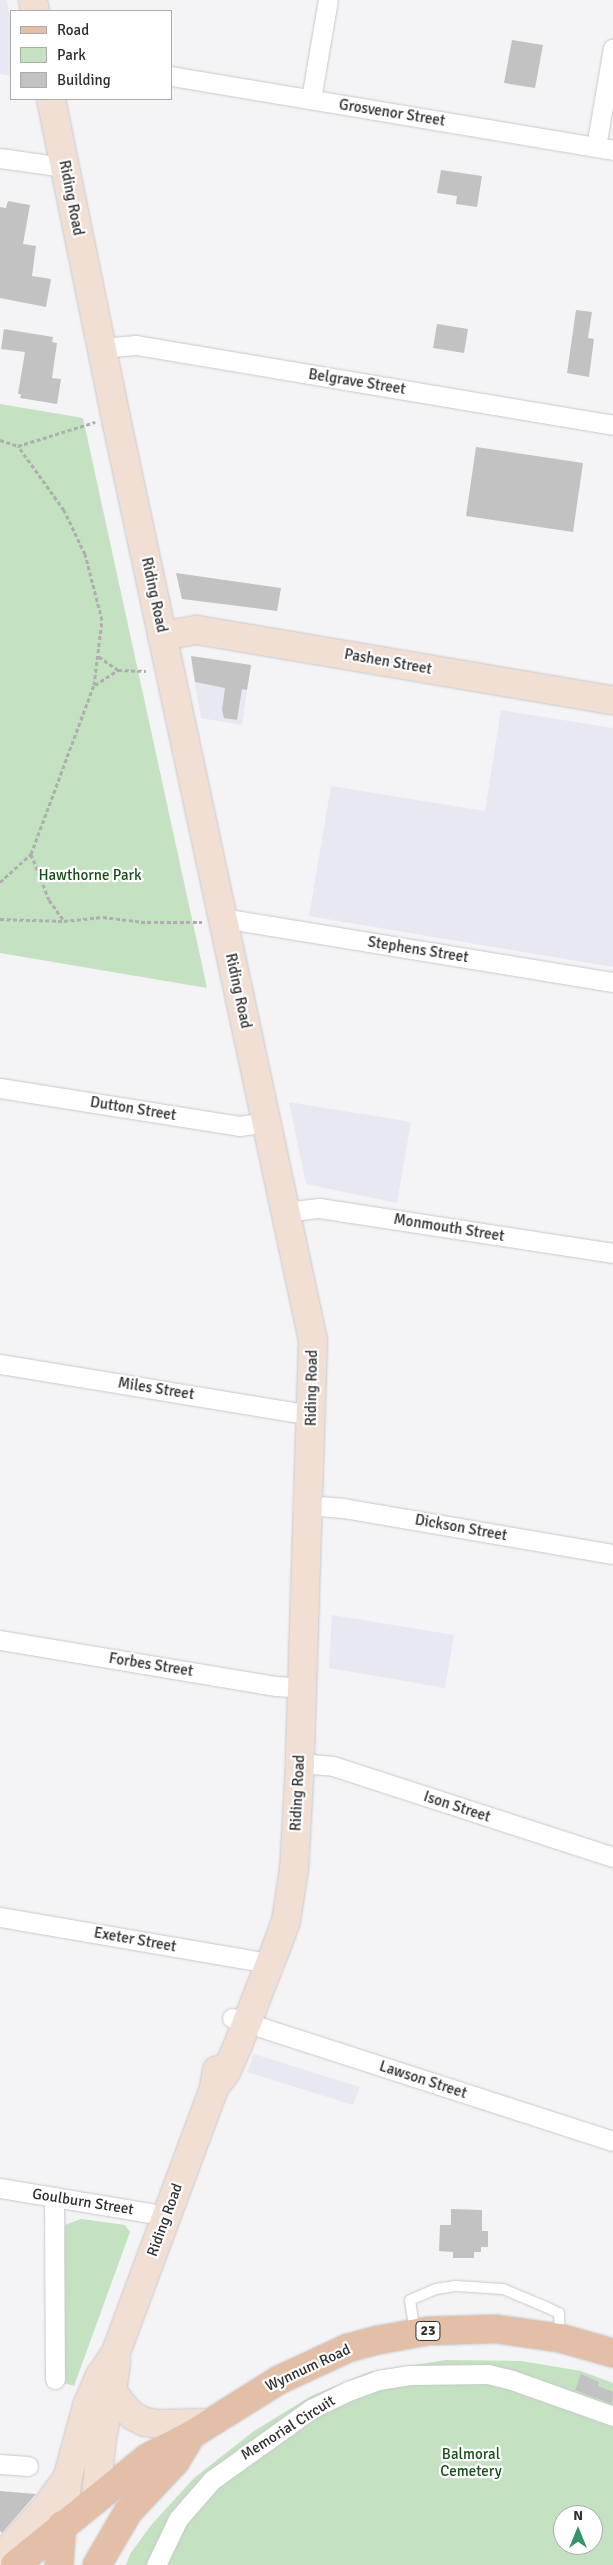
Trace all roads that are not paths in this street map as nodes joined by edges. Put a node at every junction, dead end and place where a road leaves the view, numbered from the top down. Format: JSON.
{"nodes":[{"id":1,"x":328,"y":0,"type":"edge"},
{"id":2,"x":613,"y":48,"type":"edge"},
{"id":3,"x":172,"y":76,"type":"edge"},
{"id":4,"x":51,"y":100,"type":"edge"},
{"id":5,"x":311,"y":100,"type":"junction"},
{"id":6,"x":605,"y":148,"type":"edge"},
{"id":7,"x":0,"y":158,"type":"edge"},
{"id":8,"x":64,"y":167,"type":"junction"},
{"id":9,"x":101,"y":348,"type":"junction"},
{"id":10,"x":613,"y":425,"type":"edge"},
{"id":11,"x":162,"y":636,"type":"junction"},
{"id":12,"x":613,"y":700,"type":"edge"},
{"id":13,"x":222,"y":918,"type":"junction"},
{"id":14,"x":613,"y":982,"type":"edge"},
{"id":15,"x":0,"y":1088,"type":"edge"},
{"id":16,"x":266,"y":1122,"type":"junction"},
{"id":17,"x":285,"y":1212,"type":"junction"},
{"id":18,"x":613,"y":1253,"type":"edge"},
{"id":19,"x":0,"y":1364,"type":"edge"},
{"id":20,"x":312,"y":1414,"type":"junction"},
{"id":21,"x":308,"y":1505,"type":"junction"},
{"id":22,"x":613,"y":1554,"type":"edge"},
{"id":23,"x":0,"y":1640,"type":"edge"},
{"id":24,"x":302,"y":1688,"type":"junction"},
{"id":25,"x":300,"y":1762,"type":"junction"},
{"id":26,"x":613,"y":1858,"type":"edge"},
{"id":27,"x":0,"y":1917,"type":"edge"},
{"id":28,"x":262,"y":1961,"type":"junction"},
{"id":29,"x":240,"y":2021,"type":"junction"},
{"id":30,"x":613,"y":2141,"type":"edge"},
{"id":31,"x":0,"y":2188,"type":"edge"},
{"id":32,"x":54,"y":2197,"type":"junction"},
{"id":33,"x":167,"y":2216,"type":"junction"},
{"id":34,"x":415,"y":2333,"type":"junction"},
{"id":35,"x":560,"y":2338,"type":"junction"},
{"id":36,"x":116,"y":2352,"type":"junction"},
{"id":37,"x":613,"y":2353,"type":"edge"},
{"id":38,"x":54,"y":2379,"type":"dead end"},
{"id":39,"x":112,"y":2390,"type":"junction"},
{"id":40,"x":613,"y":2416,"type":"edge"},
{"id":41,"x":200,"y":2429,"type":"junction"},
{"id":42,"x":0,"y":2464,"type":"edge"},
{"id":43,"x":28,"y":2466,"type":"dead end"},
{"id":44,"x":77,"y":2506,"type":"junction"},
{"id":45,"x":128,"y":2512,"type":"junction"},
{"id":46,"x":2,"y":2565,"type":"edge"},
{"id":47,"x":15,"y":2565,"type":"edge"},
{"id":48,"x":59,"y":2565,"type":"edge"},
{"id":49,"x":89,"y":2565,"type":"edge"},
{"id":50,"x":98,"y":2565,"type":"edge"},
{"id":51,"x":156,"y":2565,"type":"edge"}],
"edges":[{"from":1,"to":5,"type":"street"},
{"from":2,"to":6,"type":"street"},
{"from":3,"to":5,"type":"street","name":"Grosvenor Street"},
{"from":4,"to":8,"type":"main road","name":"Riding Road"},
{"from":5,"to":6,"type":"street","name":"Grosvenor Street"},
{"from":7,"to":8,"type":"street"},
{"from":8,"to":9,"type":"main road","name":"Riding Road"},
{"from":9,"to":10,"type":"street","name":"Belgrave Street"},
{"from":9,"to":11,"type":"main road","name":"Riding Road"},
{"from":11,"to":12,"type":"main road","name":"Pashen Street"},
{"from":11,"to":13,"type":"main road","name":"Riding Road"},
{"from":13,"to":14,"type":"street","name":"Stephens Street"},
{"from":13,"to":16,"type":"main road","name":"Riding Road"},
{"from":15,"to":16,"type":"street","name":"Dutton Street"},
{"from":16,"to":17,"type":"main road","name":"Riding Road"},
{"from":17,"to":18,"type":"street","name":"Monmouth Street"},
{"from":17,"to":20,"type":"main road","name":"Riding Road"},
{"from":19,"to":20,"type":"street","name":"Miles Street"},
{"from":20,"to":21,"type":"main road","name":"Riding Road"},
{"from":21,"to":22,"type":"street","name":"Dickson Street"},
{"from":21,"to":24,"type":"main road","name":"Riding Road"},
{"from":23,"to":24,"type":"street","name":"Forbes Street"},
{"from":24,"to":25,"type":"main road","name":"Riding Road"},
{"from":25,"to":26,"type":"street","name":"Ison Street"},
{"from":25,"to":28,"type":"main road","name":"Riding Road"},
{"from":27,"to":28,"type":"street","name":"Exeter Street"},
{"from":28,"to":29,"type":"main road","name":"Riding Road"},
{"from":29,"to":30,"type":"street","name":"Lawson Street"},
{"from":29,"to":33,"type":"main road","name":"Riding Road"},
{"from":31,"to":32,"type":"street","name":"Goulburn Street"},
{"from":32,"to":33,"type":"street","name":"Goulburn Street"},
{"from":32,"to":38,"type":"street"},
{"from":33,"to":36,"type":"main road","name":"Riding Road"},
{"from":34,"to":35,"type":"main road","name":"Wynnum Road","number":"23"},
{"from":34,"to":35,"type":"lane"},
{"from":34,"to":41,"type":"main road","name":"Wynnum Road","number":"23"},
{"from":35,"to":37,"type":"main road","name":"Wynnum Road","number":"23"},
{"from":36,"to":39,"type":"main road","name":"Riding Road"},
{"from":36,"to":44,"type":"main road","name":"Riding Road"},
{"from":39,"to":41,"type":"main road"},
{"from":39,"to":44,"type":"main road","name":"Riding Road"},
{"from":40,"to":51,"type":"street","name":"Memorial Circuit"},
{"from":41,"to":44,"type":"main road","name":"Wynnum Road","number":"23"},
{"from":41,"to":45,"type":"main road","name":"Wynnum Road","number":"23"},
{"from":42,"to":43,"type":"street"},
{"from":44,"to":45,"type":"main road"},
{"from":44,"to":46,"type":"main road"},
{"from":44,"to":47,"type":"main road","number":"23"},
{"from":44,"to":48,"type":"main road"},
{"from":44,"to":49,"type":"main road"},
{"from":45,"to":50,"type":"main road","name":"Wynnum Road","number":"23"}]}
